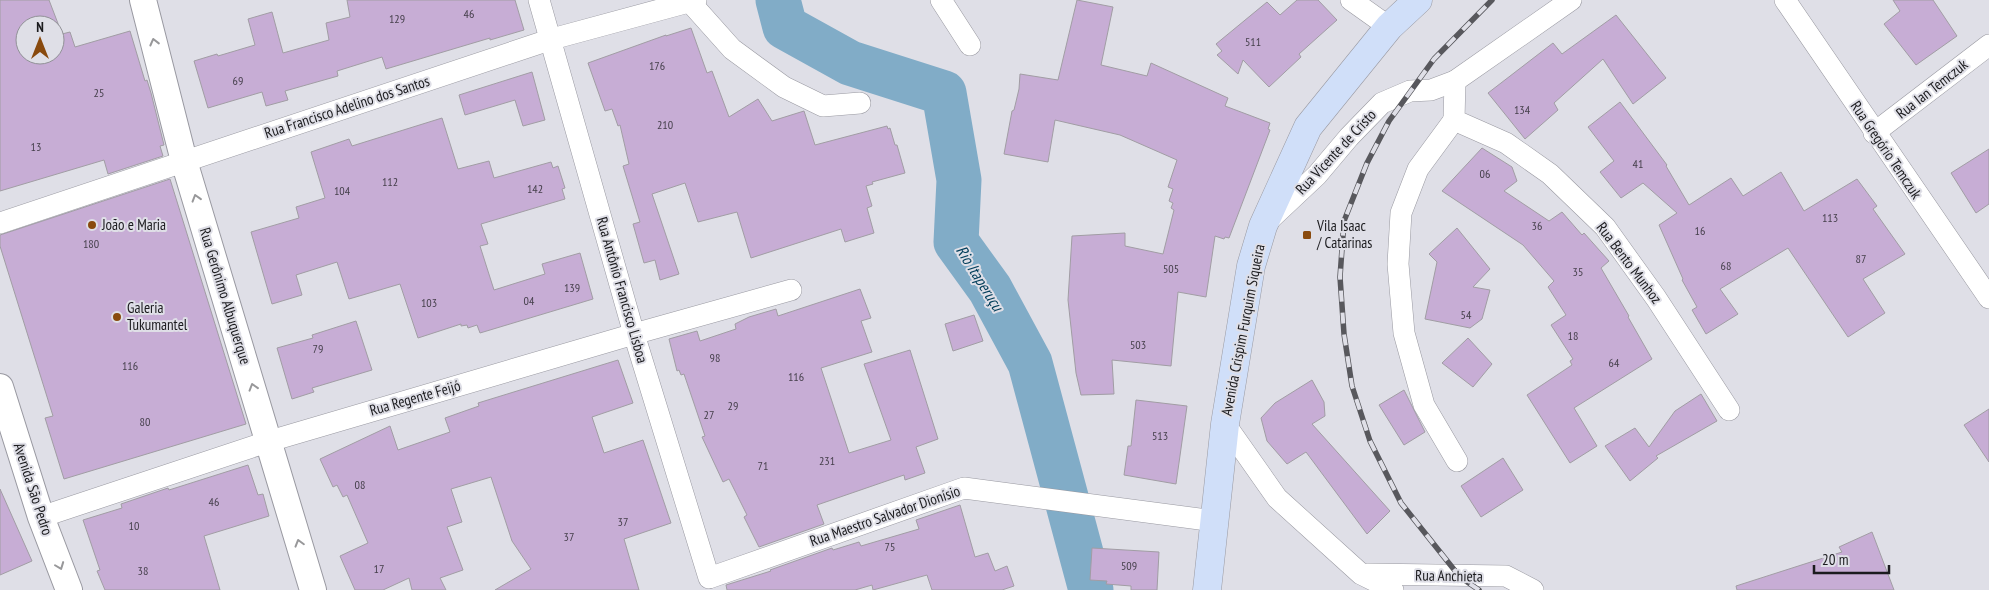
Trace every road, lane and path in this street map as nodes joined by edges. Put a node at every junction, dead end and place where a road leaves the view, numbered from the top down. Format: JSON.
{"nodes":[{"id":1,"x":143,"y":0,"type":"edge"},
{"id":2,"x":539,"y":0,"type":"edge"},
{"id":3,"x":941,"y":0,"type":"edge"},
{"id":4,"x":1351,"y":0,"type":"edge"},
{"id":5,"x":1418,"y":0,"type":"edge"},
{"id":6,"x":1571,"y":0,"type":"edge"},
{"id":7,"x":1785,"y":0,"type":"edge"},
{"id":8,"x":693,"y":1,"type":"edge"},
{"id":9,"x":1389,"y":27,"type":"junction"},
{"id":10,"x":552,"y":40,"type":"junction"},
{"id":11,"x":1989,"y":44,"type":"edge"},
{"id":12,"x":970,"y":45,"type":"dead end"},
{"id":13,"x":1455,"y":82,"type":"junction"},
{"id":14,"x":860,"y":104,"type":"dead end"},
{"id":15,"x":1454,"y":120,"type":"junction"},
{"id":16,"x":1874,"y":133,"type":"junction"},
{"id":17,"x":184,"y":161,"type":"junction"},
{"id":18,"x":0,"y":223,"type":"edge"},
{"id":19,"x":1263,"y":226,"type":"junction"},
{"id":20,"x":791,"y":290,"type":"dead end"},
{"id":21,"x":1989,"y":298,"type":"edge"},
{"id":22,"x":634,"y":334,"type":"junction"},
{"id":23,"x":0,"y":387,"type":"edge"},
{"id":24,"x":1729,"y":410,"type":"dead end"},
{"id":25,"x":1225,"y":424,"type":"junction"},
{"id":26,"x":270,"y":441,"type":"junction"},
{"id":27,"x":1457,"y":461,"type":"dead end"},
{"id":28,"x":41,"y":517,"type":"junction"},
{"id":29,"x":1215,"y":521,"type":"junction"},
{"id":30,"x":1361,"y":574,"type":"junction"},
{"id":31,"x":709,"y":578,"type":"joint"},
{"id":32,"x":69,"y":590,"type":"edge"},
{"id":33,"x":313,"y":590,"type":"edge"},
{"id":34,"x":1207,"y":590,"type":"edge"},
{"id":35,"x":1393,"y":590,"type":"edge"},
{"id":36,"x":1532,"y":590,"type":"edge"}],
"edges":[{"from":17,"to":1,"type":"street","name":"Rua Gerônimo Albuquerque","one_way":true},
{"from":2,"to":10,"type":"street","name":"Rua Antônio Francisco Lisboa"},
{"from":3,"to":12,"type":"street"},
{"from":4,"to":9,"type":"street"},
{"from":5,"to":9,"type":"main road","name":"Avenida Crispim Furquim Siqueira"},
{"from":6,"to":13,"type":"street","name":"Rua Vicente de Cristo"},
{"from":7,"to":16,"type":"street","name":"Rua Gregório Temczuk"},
{"from":8,"to":10,"type":"street","name":"Rua Francisco Adelino dos Santos"},
{"from":8,"to":14,"type":"street"},
{"from":9,"to":19,"type":"main road","name":"Avenida Crispim Furquim Siqueira"},
{"from":10,"to":17,"type":"street","name":"Rua Francisco Adelino dos Santos"},
{"from":10,"to":22,"type":"street","name":"Rua Antônio Francisco Lisboa"},
{"from":11,"to":16,"type":"street","name":"Rua Ian Temczuk"},
{"from":13,"to":15,"type":"street"},
{"from":13,"to":19,"type":"street","name":"Rua Vicente de Cristo"},
{"from":15,"to":24,"type":"street","name":"Rua Bento Munhoz"},
{"from":15,"to":27,"type":"street"},
{"from":16,"to":21,"type":"street","name":"Rua Gregório Temczuk"},
{"from":17,"to":18,"type":"street","name":"Rua Francisco Adelino dos Santos"},
{"from":26,"to":17,"type":"street","name":"Rua Gerônimo Albuquerque","one_way":true},
{"from":19,"to":25,"type":"main road","name":"Avenida Crispim Furquim Siqueira"},
{"from":20,"to":22,"type":"street","name":"Rua Regente Feijó"},
{"from":22,"to":26,"type":"street","name":"Rua Regente Feijó"},
{"from":22,"to":31,"type":"street","name":"Rua Antônio Francisco Lisboa"},
{"from":23,"to":28,"type":"street","name":"Avenida São Pedro"},
{"from":25,"to":29,"type":"main road","name":"Avenida Crispim Furquim Siqueira"},
{"from":25,"to":30,"type":"street"},
{"from":26,"to":28,"type":"street","name":"Rua Regente Feijó"},
{"from":33,"to":26,"type":"street","name":"Rua Gerônimo Albuquerque","one_way":true},
{"from":28,"to":32,"type":"street","name":"Avenida São Pedro","one_way":true},
{"from":29,"to":31,"type":"street","name":"Rua Maestro Salvador Dionísio"},
{"from":29,"to":34,"type":"main road","name":"Avenida Crispim Furquim Siqueira"},
{"from":30,"to":35,"type":"street"},
{"from":30,"to":36,"type":"street","name":"Rua Anchieta"}]}
